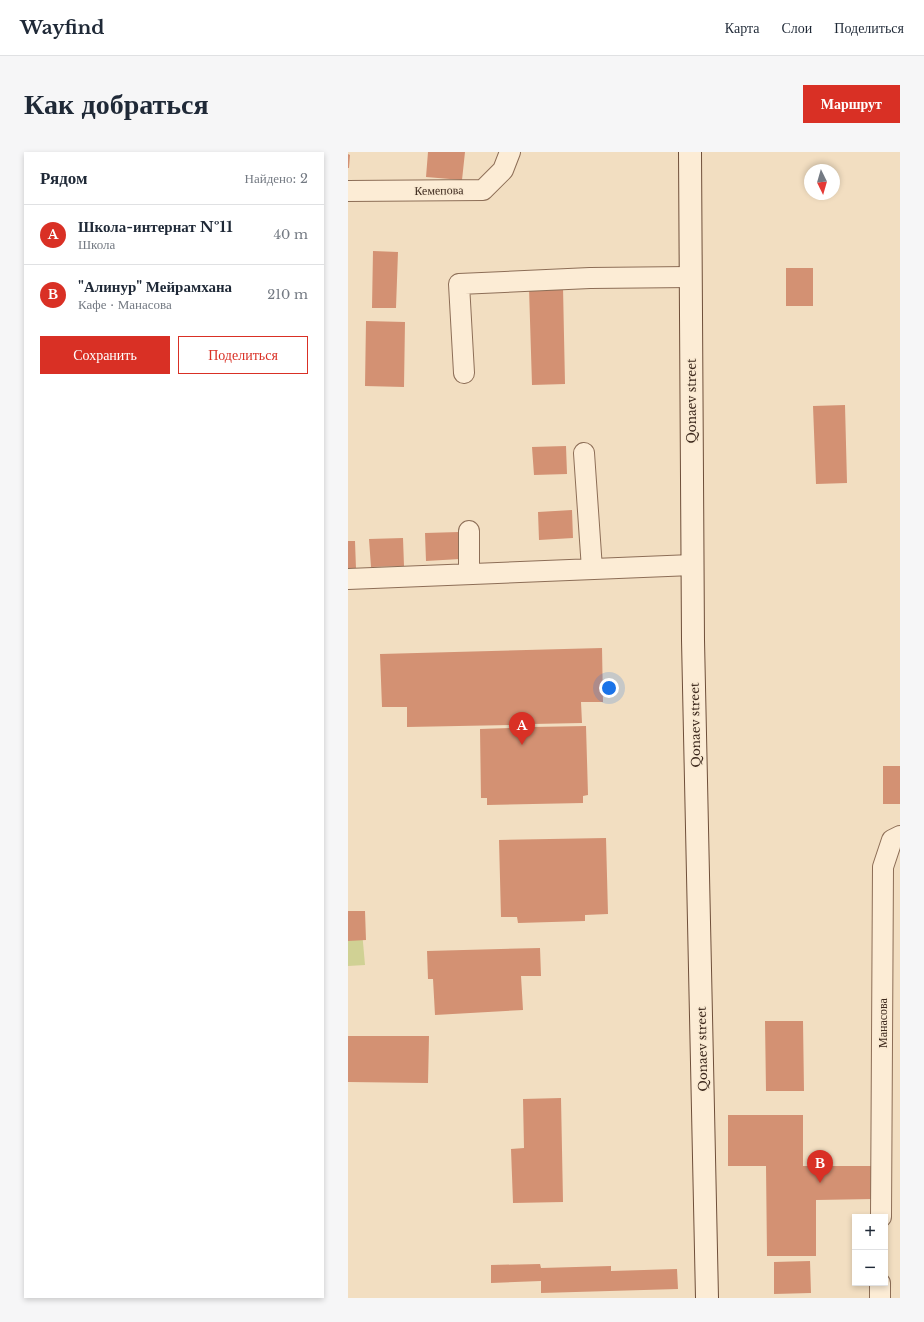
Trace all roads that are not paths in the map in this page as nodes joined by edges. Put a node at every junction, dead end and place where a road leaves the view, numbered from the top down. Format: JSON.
{"nodes":[{"id":1,"x":510,"y":152,"type":"edge"},
{"id":2,"x":690,"y":152,"type":"edge"},
{"id":3,"x":348,"y":191,"type":"edge"},
{"id":4,"x":690,"y":277,"type":"junction"},
{"id":5,"x":464,"y":373,"type":"dead end"},
{"id":6,"x":584,"y":453,"type":"dead end"},
{"id":7,"x":469,"y":531,"type":"dead end"},
{"id":8,"x":692,"y":565,"type":"junction"},
{"id":9,"x":592,"y":569,"type":"junction"},
{"id":10,"x":469,"y":574,"type":"junction"},
{"id":11,"x":348,"y":579,"type":"edge"},
{"id":12,"x":900,"y":836,"type":"edge"},
{"id":13,"x":881,"y":1214,"type":"edge"},
{"id":14,"x":880,"y":1286,"type":"edge"},
{"id":15,"x":707,"y":1298,"type":"edge"},
{"id":16,"x":880,"y":1298,"type":"edge"}],
"edges":[{"from":1,"to":3,"type":"street","name":"Кемепова"},
{"from":2,"to":4,"type":"main road","name":"Qonaev street"},
{"from":4,"to":5,"type":"street"},
{"from":4,"to":8,"type":"main road","name":"Qonaev street"},
{"from":6,"to":9,"type":"street"},
{"from":7,"to":10,"type":"street"},
{"from":8,"to":9,"type":"street"},
{"from":8,"to":15,"type":"main road","name":"Qonaev street"},
{"from":9,"to":10,"type":"street"},
{"from":10,"to":11,"type":"street"},
{"from":12,"to":13,"type":"street","name":"Манасова"},
{"from":14,"to":16,"type":"street"}]}
